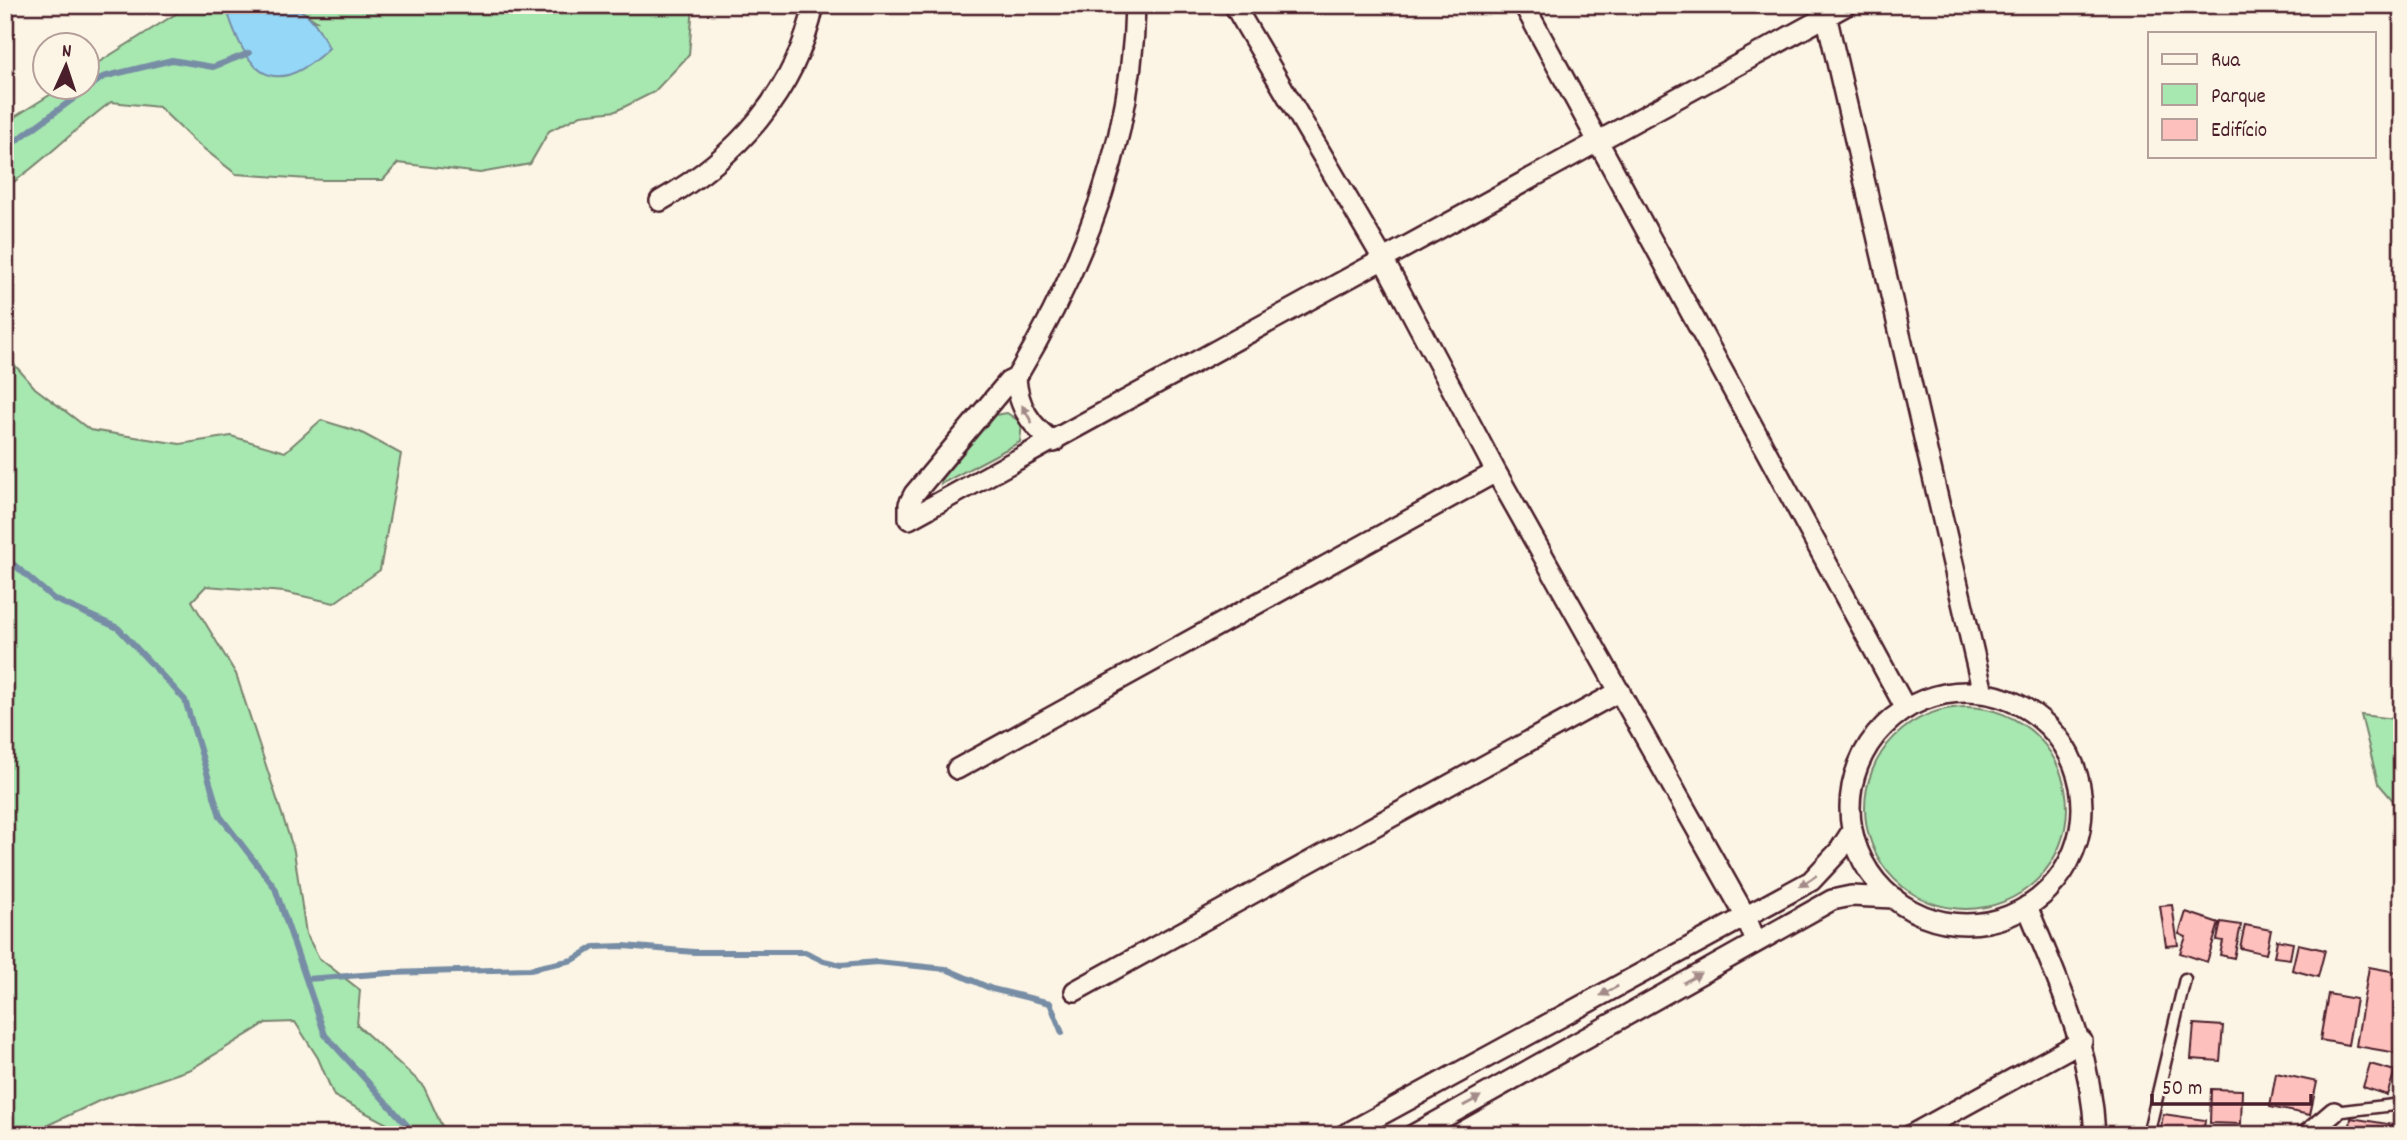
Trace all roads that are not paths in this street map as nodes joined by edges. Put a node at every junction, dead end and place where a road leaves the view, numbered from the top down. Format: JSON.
{"nodes":[{"id":1,"x":814,"y":5,"type":"edge"},
{"id":2,"x":1135,"y":5,"type":"edge"},
{"id":3,"x":1234,"y":5,"type":"edge"},
{"id":4,"x":1524,"y":5,"type":"edge"},
{"id":5,"x":1847,"y":5,"type":"edge"},
{"id":6,"x":1825,"y":11,"type":"edge"},
{"id":7,"x":1600,"y":140,"type":"junction"},
{"id":8,"x":660,"y":201,"type":"dead end"},
{"id":9,"x":1383,"y":259,"type":"junction"},
{"id":10,"x":1016,"y":378,"type":"junction"},
{"id":11,"x":1054,"y":442,"type":"junction"},
{"id":12,"x":1496,"y":472,"type":"junction"},
{"id":13,"x":1620,"y":691,"type":"junction"},
{"id":14,"x":1983,"y":693,"type":"junction"},
{"id":15,"x":1906,"y":709,"type":"junction"},
{"id":16,"x":957,"y":769,"type":"dead end"},
{"id":17,"x":1852,"y":831,"type":"junction"},
{"id":18,"x":1894,"y":898,"type":"junction"},
{"id":19,"x":2027,"y":906,"type":"junction"},
{"id":20,"x":1746,"y":917,"type":"junction"},
{"id":21,"x":1756,"y":942,"type":"junction"},
{"id":22,"x":2185,"y":979,"type":"dead end"},
{"id":23,"x":1075,"y":991,"type":"dead end"},
{"id":24,"x":2082,"y":1041,"type":"junction"},
{"id":25,"x":2402,"y":1104,"type":"edge"},
{"id":26,"x":1395,"y":1106,"type":"junction"},
{"id":27,"x":2333,"y":1112,"type":"joint"},
{"id":28,"x":1344,"y":1135,"type":"edge"},
{"id":29,"x":1405,"y":1135,"type":"edge"},
{"id":30,"x":1413,"y":1135,"type":"edge"},
{"id":31,"x":1911,"y":1135,"type":"edge"},
{"id":32,"x":2095,"y":1135,"type":"edge"},
{"id":33,"x":2148,"y":1135,"type":"edge"},
{"id":34,"x":2307,"y":1135,"type":"edge"}],
"edges":[{"from":1,"to":8,"type":"street"},
{"from":2,"to":10,"type":"street"},
{"from":3,"to":9,"type":"street"},
{"from":4,"to":7,"type":"street"},
{"from":5,"to":6,"type":"street"},
{"from":6,"to":7,"type":"street"},
{"from":6,"to":14,"type":"street"},
{"from":7,"to":9,"type":"street"},
{"from":7,"to":15,"type":"street"},
{"from":9,"to":11,"type":"street"},
{"from":9,"to":12,"type":"street"},
{"from":11,"to":10,"type":"street","one_way":true},
{"from":10,"to":11,"type":"street"},
{"from":12,"to":13,"type":"street"},
{"from":12,"to":16,"type":"street"},
{"from":13,"to":20,"type":"street"},
{"from":13,"to":23,"type":"street"},
{"from":14,"to":15,"type":"street"},
{"from":14,"to":19,"type":"street"},
{"from":15,"to":17,"type":"street"},
{"from":17,"to":18,"type":"street"},
{"from":17,"to":20,"type":"street","one_way":true},
{"from":18,"to":19,"type":"street"},
{"from":18,"to":21,"type":"street"},
{"from":19,"to":24,"type":"street"},
{"from":20,"to":21,"type":"street"},
{"from":20,"to":26,"type":"street","one_way":true},
{"from":30,"to":21,"type":"street","one_way":true},
{"from":22,"to":33,"type":"lane"},
{"from":24,"to":31,"type":"street"},
{"from":24,"to":32,"type":"street"},
{"from":25,"to":27,"type":"lane"},
{"from":26,"to":28,"type":"street"},
{"from":26,"to":29,"type":"street"},
{"from":27,"to":34,"type":"street"}]}
